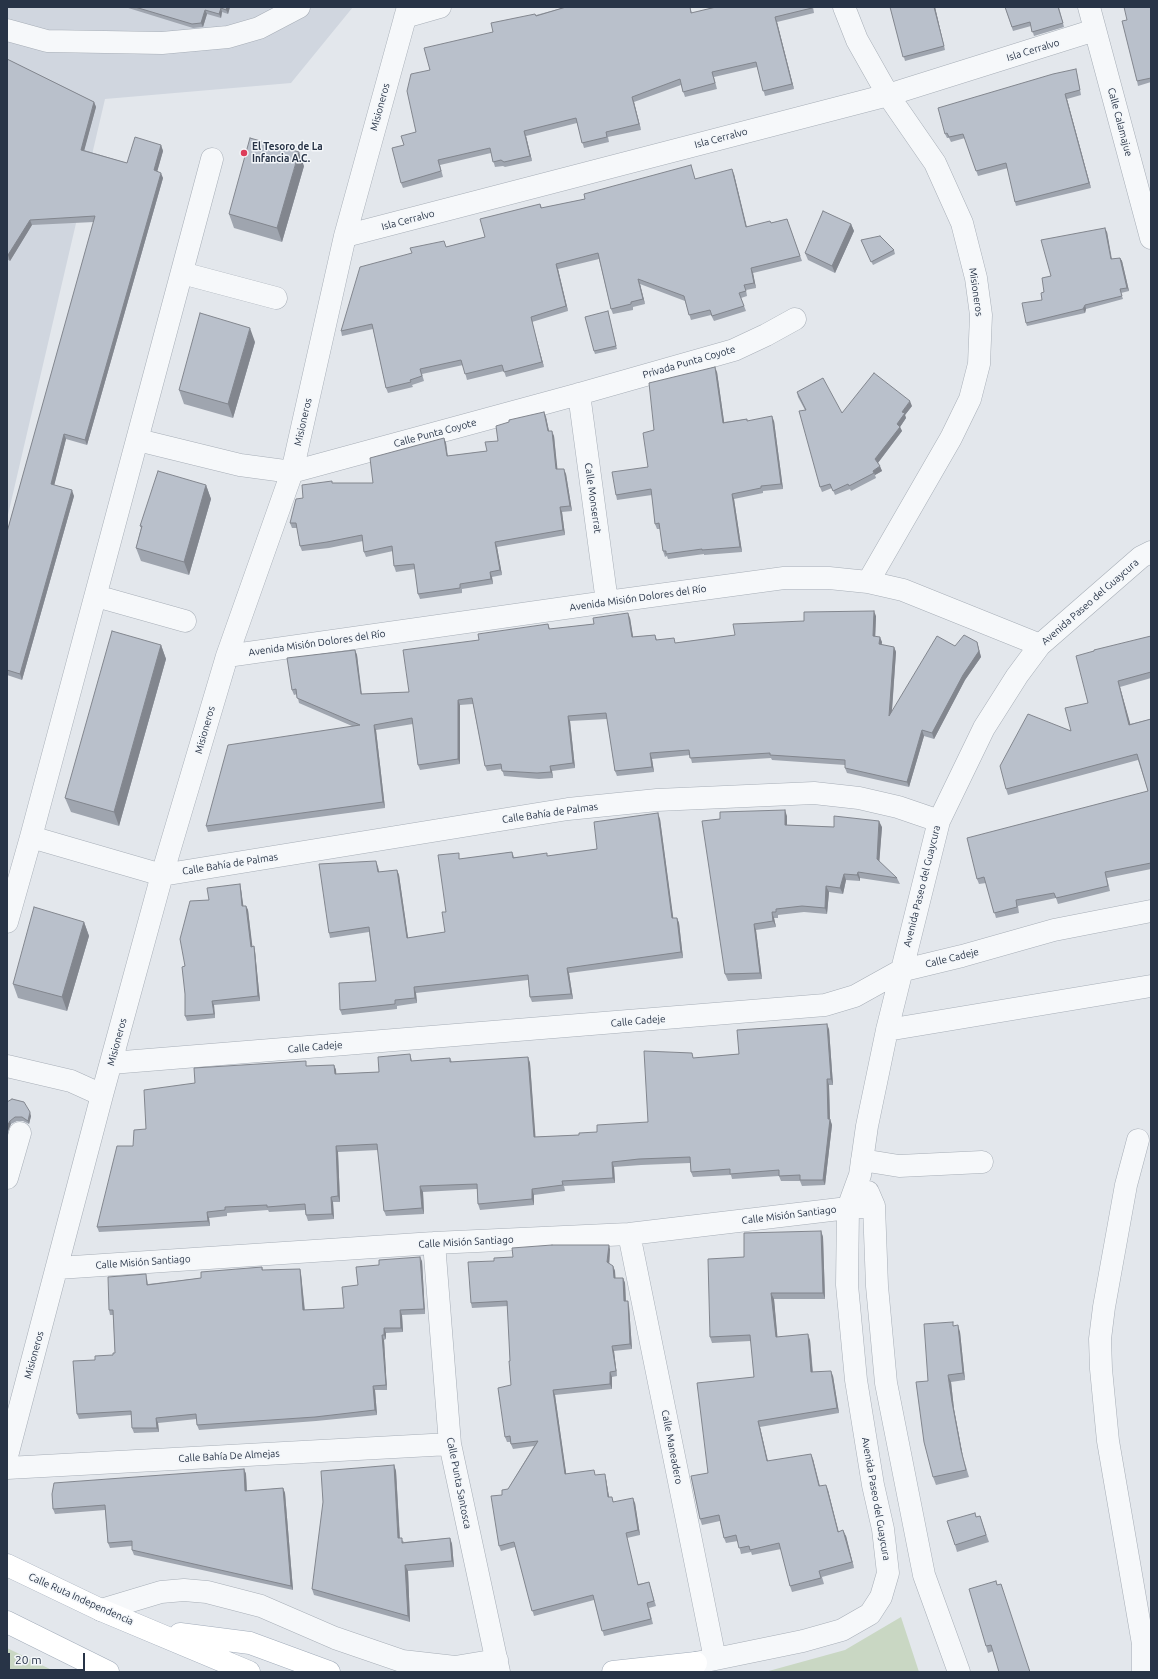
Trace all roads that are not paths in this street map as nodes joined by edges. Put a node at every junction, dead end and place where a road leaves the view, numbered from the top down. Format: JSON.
{"nodes":[{"id":1,"x":298,"y":7,"type":"edge"},
{"id":2,"x":440,"y":7,"type":"edge"},
{"id":3,"x":844,"y":7,"type":"edge"},
{"id":4,"x":1089,"y":7,"type":"edge"},
{"id":5,"x":406,"y":12,"type":"edge"},
{"id":6,"x":7,"y":30,"type":"edge"},
{"id":7,"x":1095,"y":30,"type":"junction"},
{"id":8,"x":888,"y":95,"type":"junction"},
{"id":9,"x":212,"y":159,"type":"dead end"},
{"id":10,"x":345,"y":236,"type":"junction"},
{"id":11,"x":1151,"y":238,"type":"edge"},
{"id":12,"x":182,"y":272,"type":"junction"},
{"id":13,"x":276,"y":298,"type":"dead end"},
{"id":14,"x":795,"y":319,"type":"dead end"},
{"id":15,"x":578,"y":394,"type":"junction"},
{"id":16,"x":138,"y":440,"type":"junction"},
{"id":17,"x":292,"y":472,"type":"junction"},
{"id":18,"x":1151,"y":552,"type":"edge"},
{"id":19,"x":868,"y":582,"type":"junction"},
{"id":20,"x":96,"y":596,"type":"junction"},
{"id":21,"x":607,"y":602,"type":"junction"},
{"id":22,"x":185,"y":621,"type":"dead end"},
{"id":23,"x":1040,"y":645,"type":"junction"},
{"id":24,"x":226,"y":656,"type":"junction"},
{"id":25,"x":939,"y":821,"type":"junction"},
{"id":26,"x":31,"y":837,"type":"junction"},
{"id":27,"x":162,"y":876,"type":"junction"},
{"id":28,"x":1151,"y":911,"type":"edge"},
{"id":29,"x":7,"y":922,"type":"edge"},
{"id":30,"x":900,"y":971,"type":"junction"},
{"id":31,"x":1151,"y":986,"type":"edge"},
{"id":32,"x":887,"y":1030,"type":"junction"},
{"id":33,"x":111,"y":1063,"type":"junction"},
{"id":34,"x":7,"y":1066,"type":"edge"},
{"id":35,"x":102,"y":1095,"type":"junction"},
{"id":36,"x":20,"y":1133,"type":"dead end"},
{"id":37,"x":1138,"y":1140,"type":"dead end"},
{"id":38,"x":982,"y":1162,"type":"dead end"},
{"id":39,"x":861,"y":1168,"type":"junction"},
{"id":40,"x":7,"y":1178,"type":"edge"},
{"id":41,"x":874,"y":1206,"type":"junction"},
{"id":42,"x":848,"y":1208,"type":"junction"},
{"id":43,"x":629,"y":1234,"type":"junction"},
{"id":44,"x":434,"y":1243,"type":"junction"},
{"id":45,"x":58,"y":1268,"type":"junction"},
{"id":46,"x":450,"y":1444,"type":"junction"},
{"id":47,"x":7,"y":1456,"type":"edge"},
{"id":48,"x":7,"y":1468,"type":"edge"},
{"id":49,"x":7,"y":1565,"type":"edge"},
{"id":50,"x":101,"y":1610,"type":"junction"},
{"id":51,"x":7,"y":1622,"type":"edge"},
{"id":52,"x":155,"y":1631,"type":"junction"},
{"id":53,"x":706,"y":1661,"type":"junction"},
{"id":54,"x":498,"y":1666,"type":"edge"},
{"id":55,"x":108,"y":1672,"type":"edge"},
{"id":56,"x":250,"y":1672,"type":"edge"},
{"id":57,"x":329,"y":1672,"type":"edge"},
{"id":58,"x":613,"y":1672,"type":"edge"},
{"id":59,"x":672,"y":1672,"type":"edge"},
{"id":60,"x":959,"y":1672,"type":"edge"},
{"id":61,"x":1143,"y":1672,"type":"edge"}],
"edges":[{"from":1,"to":6,"type":"street"},
{"from":2,"to":5,"type":"street"},
{"from":3,"to":8,"type":"street","name":"Misioneros"},
{"from":4,"to":7,"type":"street","name":"Calle Calamajue"},
{"from":5,"to":10,"type":"street","name":"Misioneros"},
{"from":7,"to":8,"type":"street","name":"Isla Cerralvo"},
{"from":7,"to":11,"type":"street","name":"Calle Calamajue"},
{"from":8,"to":10,"type":"street","name":"Isla Cerralvo"},
{"from":8,"to":19,"type":"street","name":"Misioneros"},
{"from":9,"to":12,"type":"street"},
{"from":10,"to":17,"type":"street","name":"Misioneros"},
{"from":12,"to":13,"type":"street"},
{"from":12,"to":16,"type":"street"},
{"from":14,"to":15,"type":"street","name":"Privada Punta Coyote"},
{"from":15,"to":17,"type":"street","name":"Calle Punta Coyote"},
{"from":15,"to":21,"type":"street","name":"Calle Monserrat"},
{"from":16,"to":17,"type":"street"},
{"from":16,"to":20,"type":"street"},
{"from":17,"to":24,"type":"street","name":"Misioneros"},
{"from":18,"to":23,"type":"street","name":"Avenida Paseo del Guaycura"},
{"from":19,"to":21,"type":"street","name":"Avenida Misión Dolores del Río"},
{"from":19,"to":23,"type":"street","name":"Avenida Misión Dolores del Río"},
{"from":20,"to":22,"type":"street"},
{"from":20,"to":26,"type":"street"},
{"from":21,"to":24,"type":"street","name":"Avenida Misión Dolores del Río"},
{"from":23,"to":25,"type":"street","name":"Avenida Paseo del Guaycura"},
{"from":24,"to":27,"type":"street","name":"Misioneros"},
{"from":25,"to":27,"type":"street","name":"Calle Bahía de Palmas"},
{"from":25,"to":30,"type":"street","name":"Avenida Paseo del Guaycura"},
{"from":26,"to":27,"type":"street"},
{"from":26,"to":29,"type":"street"},
{"from":27,"to":33,"type":"street","name":"Misioneros"},
{"from":28,"to":30,"type":"street","name":"Calle Cadeje"},
{"from":30,"to":32,"type":"street","name":"Avenida Paseo del Guaycura"},
{"from":30,"to":33,"type":"street","name":"Calle Cadeje"},
{"from":31,"to":32,"type":"street"},
{"from":32,"to":39,"type":"street","name":"Avenida Paseo del Guaycura"},
{"from":33,"to":35,"type":"street","name":"Misioneros"},
{"from":34,"to":35,"type":"street"},
{"from":35,"to":45,"type":"street","name":"Misioneros"},
{"from":36,"to":40,"type":"street"},
{"from":37,"to":61,"type":"street"},
{"from":38,"to":39,"type":"street"},
{"from":39,"to":41,"type":"street"},
{"from":39,"to":42,"type":"street","name":"Avenida Paseo del Guaycura"},
{"from":41,"to":42,"type":"street","name":"Calle Misión Santiago"},
{"from":41,"to":60,"type":"street"},
{"from":42,"to":43,"type":"street","name":"Calle Misión Santiago"},
{"from":42,"to":53,"type":"street","name":"Avenida Paseo del Guaycura"},
{"from":43,"to":44,"type":"street","name":"Calle Misión Santiago"},
{"from":43,"to":53,"type":"street","name":"Calle Maneadero"},
{"from":44,"to":45,"type":"street","name":"Calle Misión Santiago"},
{"from":44,"to":46,"type":"street","name":"Calle Punta Santosca"},
{"from":45,"to":47,"type":"street","name":"Misioneros"},
{"from":46,"to":48,"type":"street","name":"Calle Bahía De Almejas"},
{"from":46,"to":54,"type":"street","name":"Calle Punta Santosca"},
{"from":49,"to":50,"type":"main road","name":"Calle Ruta Independencia"},
{"from":50,"to":52,"type":"main road","name":"Calle Ruta Independencia"},
{"from":50,"to":54,"type":"street"},
{"from":51,"to":55,"type":"main road"},
{"from":52,"to":56,"type":"main road"},
{"from":52,"to":57,"type":"main road"},
{"from":53,"to":58,"type":"main road"},
{"from":53,"to":59,"type":"street","name":"Avenida Paseo del Guaycura"}]}
